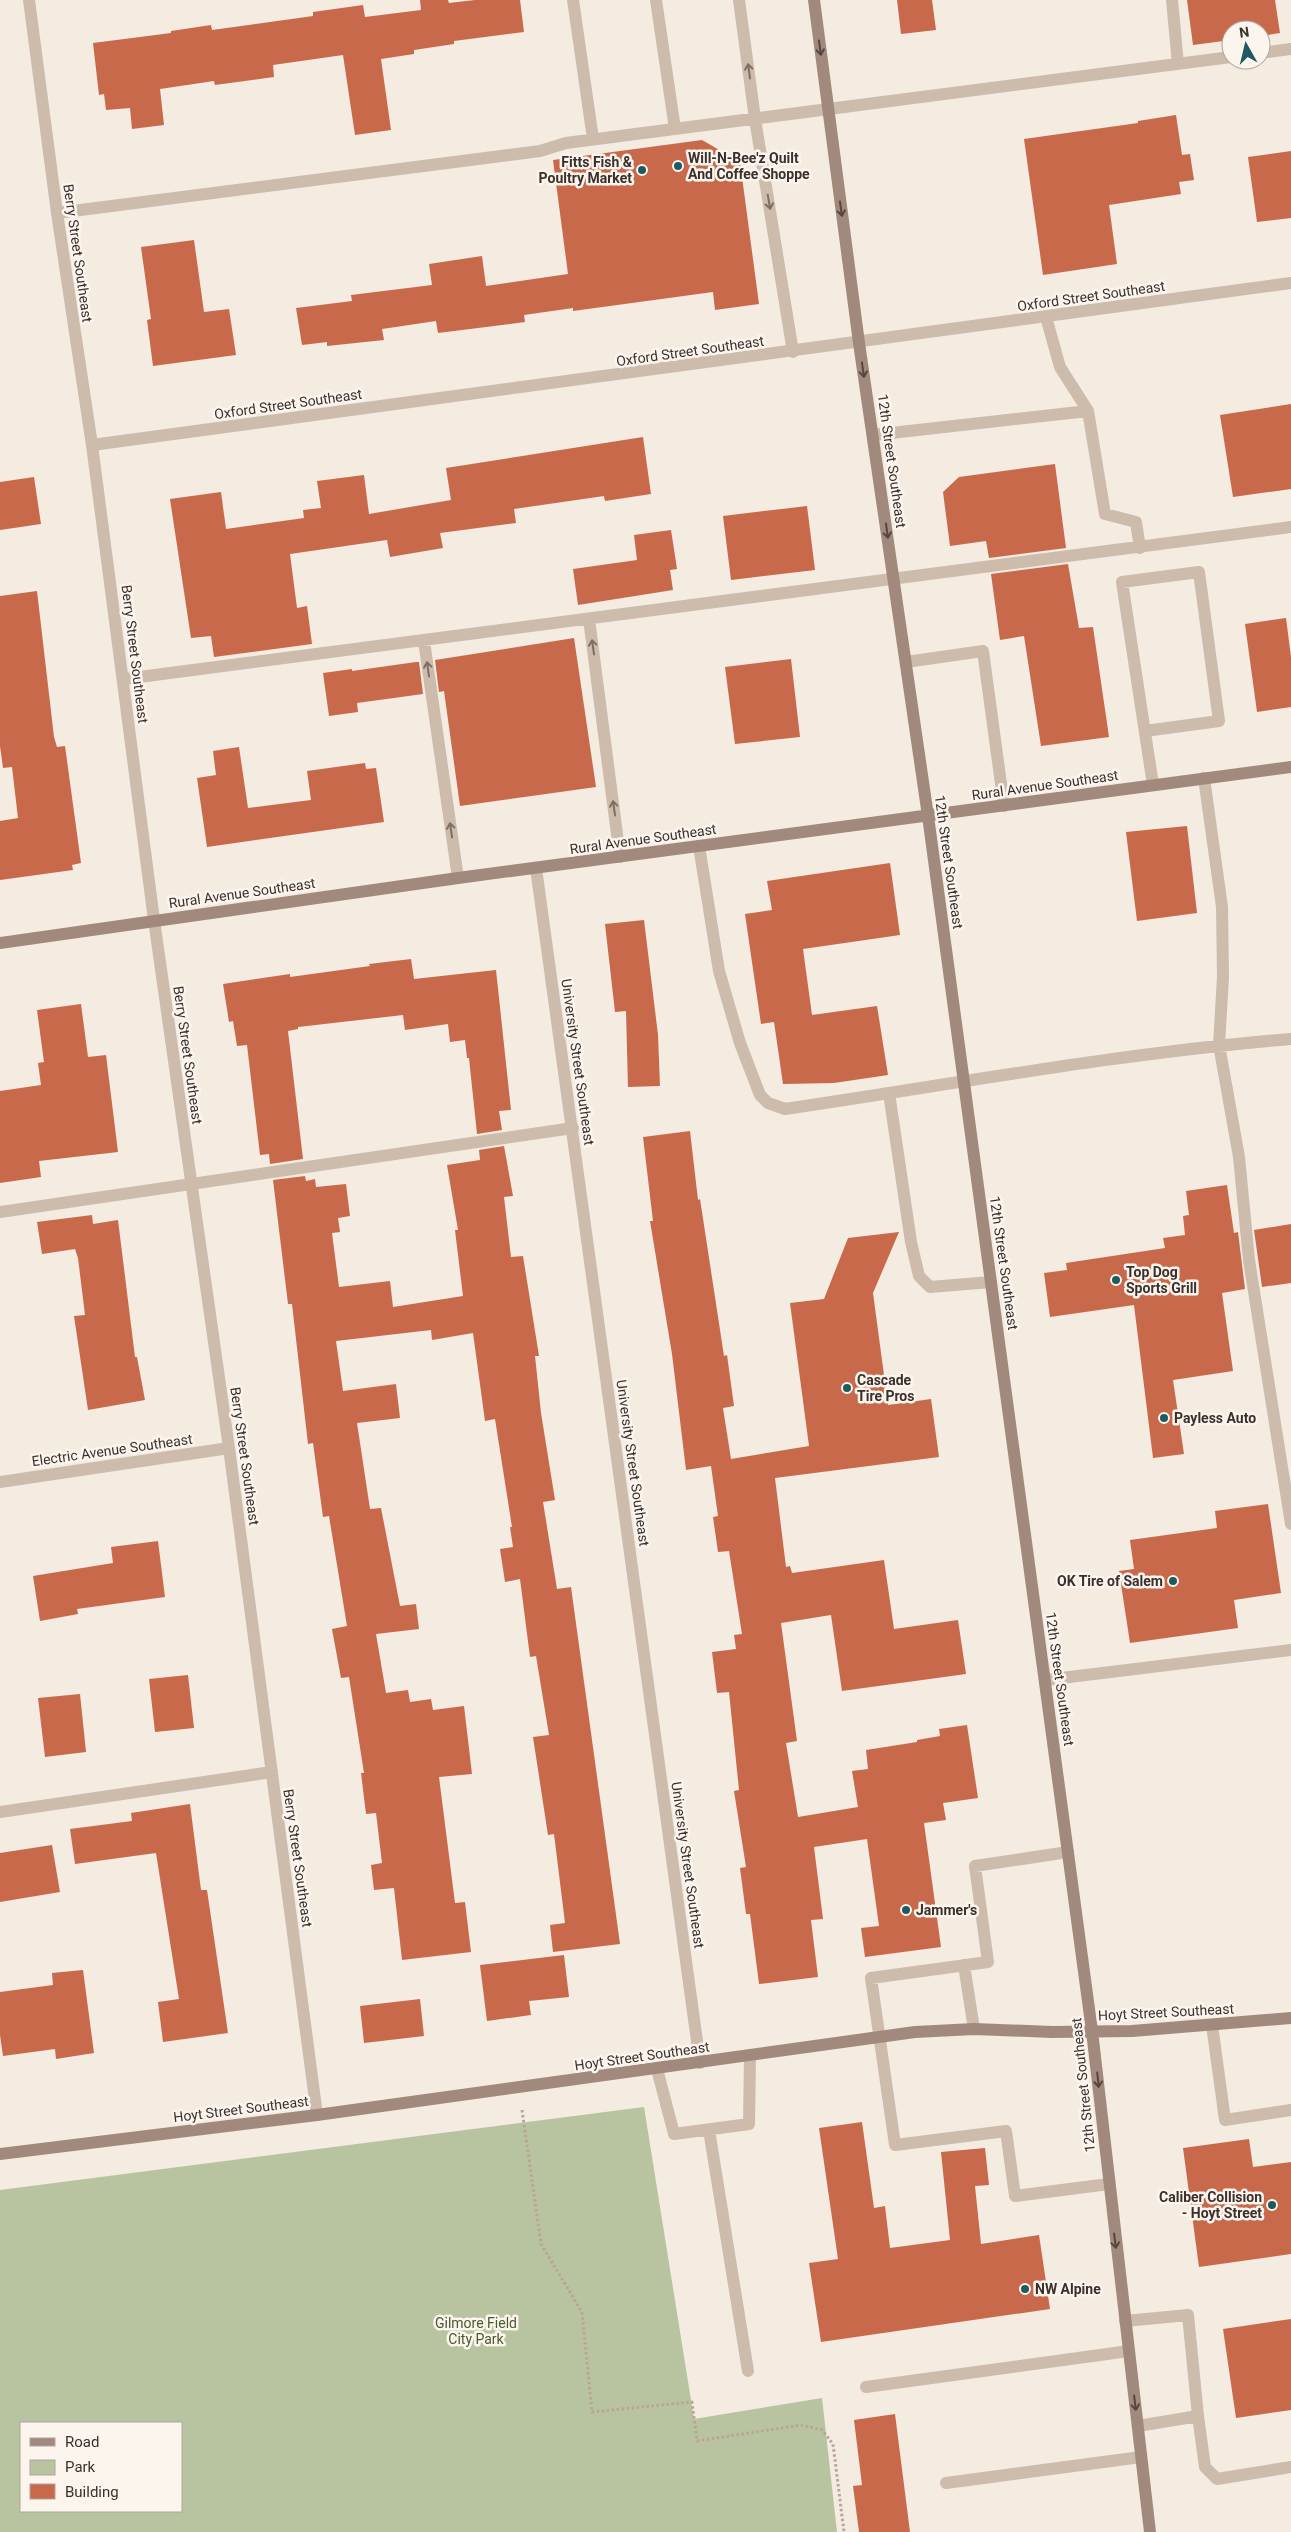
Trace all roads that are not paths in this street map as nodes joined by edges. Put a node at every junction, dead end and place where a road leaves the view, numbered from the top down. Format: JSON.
{"nodes":[{"id":1,"x":29,"y":0,"type":"edge"},
{"id":2,"x":573,"y":0,"type":"edge"},
{"id":3,"x":656,"y":0,"type":"edge"},
{"id":4,"x":739,"y":0,"type":"edge"},
{"id":5,"x":814,"y":0,"type":"edge"},
{"id":6,"x":1172,"y":0,"type":"edge"},
{"id":7,"x":1291,"y":49,"type":"edge"},
{"id":8,"x":1271,"y":52,"type":"edge"},
{"id":9,"x":1221,"y":58,"type":"edge"},
{"id":10,"x":1178,"y":64,"type":"junction"},
{"id":11,"x":828,"y":110,"type":"junction"},
{"id":12,"x":755,"y":119,"type":"junction"},
{"id":13,"x":676,"y":130,"type":"junction"},
{"id":14,"x":592,"y":140,"type":"junction"},
{"id":15,"x":57,"y":213,"type":"junction"},
{"id":16,"x":1291,"y":283,"type":"edge"},
{"id":17,"x":1046,"y":317,"type":"junction"},
{"id":18,"x":859,"y":343,"type":"junction"},
{"id":19,"x":793,"y":352,"type":"junction"},
{"id":20,"x":1088,"y":411,"type":"junction"},
{"id":21,"x":873,"y":435,"type":"junction"},
{"id":22,"x":92,"y":446,"type":"junction"},
{"id":23,"x":1291,"y":527,"type":"edge"},
{"id":24,"x":1140,"y":548,"type":"junction"},
{"id":25,"x":894,"y":580,"type":"junction"},
{"id":26,"x":589,"y":620,"type":"junction"},
{"id":27,"x":424,"y":641,"type":"junction"},
{"id":28,"x":906,"y":662,"type":"junction"},
{"id":29,"x":124,"y":679,"type":"junction"},
{"id":30,"x":1146,"y":731,"type":"junction"},
{"id":31,"x":1291,"y":767,"type":"edge"},
{"id":32,"x":1204,"y":778,"type":"junction"},
{"id":33,"x":1153,"y":785,"type":"junction"},
{"id":34,"x":1004,"y":806,"type":"junction"},
{"id":35,"x":928,"y":816,"type":"junction"},
{"id":36,"x":699,"y":846,"type":"junction"},
{"id":37,"x":620,"y":857,"type":"junction"},
{"id":38,"x":536,"y":868,"type":"junction"},
{"id":39,"x":458,"y":878,"type":"junction"},
{"id":40,"x":154,"y":920,"type":"junction"},
{"id":41,"x":0,"y":943,"type":"edge"},
{"id":42,"x":1291,"y":1039,"type":"edge"},
{"id":43,"x":1219,"y":1045,"type":"junction"},
{"id":44,"x":964,"y":1080,"type":"junction"},
{"id":45,"x":889,"y":1093,"type":"junction"},
{"id":46,"x":572,"y":1128,"type":"junction"},
{"id":47,"x":191,"y":1185,"type":"junction"},
{"id":48,"x":0,"y":1212,"type":"edge"},
{"id":49,"x":991,"y":1282,"type":"junction"},
{"id":50,"x":229,"y":1448,"type":"junction"},
{"id":51,"x":0,"y":1482,"type":"edge"},
{"id":52,"x":1291,"y":1524,"type":"edge"},
{"id":53,"x":1291,"y":1650,"type":"edge"},
{"id":54,"x":1045,"y":1680,"type":"junction"},
{"id":55,"x":272,"y":1772,"type":"junction"},
{"id":56,"x":0,"y":1812,"type":"edge"},
{"id":57,"x":1068,"y":1852,"type":"junction"},
{"id":58,"x":964,"y":1965,"type":"junction"},
{"id":59,"x":1291,"y":2018,"type":"edge"},
{"id":60,"x":1212,"y":2025,"type":"junction"},
{"id":61,"x":974,"y":2029,"type":"junction"},
{"id":62,"x":1092,"y":2031,"type":"junction"},
{"id":63,"x":880,"y":2037,"type":"junction"},
{"id":64,"x":750,"y":2056,"type":"junction"},
{"id":65,"x":700,"y":2063,"type":"junction"},
{"id":66,"x":657,"y":2069,"type":"junction"},
{"id":67,"x":1291,"y":2110,"type":"edge"},
{"id":68,"x":317,"y":2115,"type":"junction"},
{"id":69,"x":709,"y":2130,"type":"junction"},
{"id":70,"x":0,"y":2154,"type":"edge"},
{"id":71,"x":1109,"y":2184,"type":"junction"},
{"id":72,"x":1125,"y":2321,"type":"junction"},
{"id":73,"x":1129,"y":2350,"type":"junction"},
{"id":74,"x":748,"y":2371,"type":"dead end"},
{"id":75,"x":866,"y":2387,"type":"dead end"},
{"id":76,"x":1198,"y":2416,"type":"junction"},
{"id":77,"x":1138,"y":2426,"type":"junction"},
{"id":78,"x":1141,"y":2457,"type":"junction"},
{"id":79,"x":1291,"y":2467,"type":"edge"},
{"id":80,"x":946,"y":2483,"type":"dead end"},
{"id":81,"x":1150,"y":2532,"type":"edge"}],
"edges":[{"from":1,"to":15,"type":"street","name":"Berry Street Southeast"},
{"from":2,"to":14,"type":"street"},
{"from":3,"to":13,"type":"street"},
{"from":12,"to":4,"type":"street","one_way":true},
{"from":5,"to":11,"type":"street","name":"12th Street Southeast","one_way":true},
{"from":6,"to":10,"type":"street"},
{"from":7,"to":8,"type":"street"},
{"from":9,"to":10,"type":"street"},
{"from":10,"to":11,"type":"street"},
{"from":11,"to":12,"type":"street"},
{"from":11,"to":18,"type":"street","name":"12th Street Southeast","one_way":true},
{"from":12,"to":13,"type":"street"},
{"from":12,"to":19,"type":"street","one_way":true},
{"from":13,"to":14,"type":"street"},
{"from":14,"to":15,"type":"street"},
{"from":15,"to":22,"type":"street","name":"Berry Street Southeast"},
{"from":16,"to":17,"type":"street","name":"Oxford Street Southeast"},
{"from":17,"to":18,"type":"street","name":"Oxford Street Southeast"},
{"from":17,"to":20,"type":"street"},
{"from":18,"to":19,"type":"street","name":"Oxford Street Southeast"},
{"from":18,"to":21,"type":"street","name":"12th Street Southeast","one_way":true},
{"from":19,"to":22,"type":"street","name":"Oxford Street Southeast"},
{"from":20,"to":21,"type":"street"},
{"from":20,"to":24,"type":"street"},
{"from":21,"to":25,"type":"street","name":"12th Street Southeast","one_way":true},
{"from":22,"to":29,"type":"street","name":"Berry Street Southeast"},
{"from":23,"to":24,"type":"street"},
{"from":24,"to":25,"type":"street"},
{"from":25,"to":26,"type":"street"},
{"from":25,"to":28,"type":"street","name":"12th Street Southeast"},
{"from":26,"to":27,"type":"street"},
{"from":37,"to":26,"type":"street","one_way":true},
{"from":27,"to":29,"type":"street"},
{"from":39,"to":27,"type":"street","one_way":true},
{"from":28,"to":34,"type":"street"},
{"from":28,"to":35,"type":"street","name":"12th Street Southeast"},
{"from":29,"to":40,"type":"street","name":"Berry Street Southeast"},
{"from":30,"to":30,"type":"street"},
{"from":30,"to":33,"type":"street"},
{"from":31,"to":32,"type":"street","name":"Rural Avenue Southeast"},
{"from":32,"to":33,"type":"street","name":"Rural Avenue Southeast"},
{"from":32,"to":43,"type":"street"},
{"from":33,"to":34,"type":"street","name":"Rural Avenue Southeast"},
{"from":34,"to":35,"type":"street","name":"Rural Avenue Southeast"},
{"from":35,"to":36,"type":"street","name":"Rural Avenue Southeast"},
{"from":35,"to":44,"type":"street","name":"12th Street Southeast"},
{"from":36,"to":37,"type":"street","name":"Rural Avenue Southeast"},
{"from":36,"to":45,"type":"street"},
{"from":37,"to":38,"type":"street","name":"Rural Avenue Southeast"},
{"from":38,"to":39,"type":"street","name":"Rural Avenue Southeast"},
{"from":38,"to":46,"type":"street","name":"University Street Southeast"},
{"from":39,"to":40,"type":"street","name":"Rural Avenue Southeast"},
{"from":40,"to":41,"type":"street","name":"Rural Avenue Southeast"},
{"from":40,"to":47,"type":"street","name":"Berry Street Southeast"},
{"from":42,"to":43,"type":"street"},
{"from":43,"to":44,"type":"street"},
{"from":43,"to":52,"type":"street"},
{"from":44,"to":45,"type":"street"},
{"from":44,"to":49,"type":"street","name":"12th Street Southeast"},
{"from":45,"to":49,"type":"street"},
{"from":46,"to":47,"type":"street"},
{"from":46,"to":65,"type":"street","name":"University Street Southeast"},
{"from":47,"to":48,"type":"street"},
{"from":47,"to":50,"type":"street","name":"Berry Street Southeast"},
{"from":49,"to":54,"type":"street","name":"12th Street Southeast"},
{"from":50,"to":51,"type":"street","name":"Electric Avenue Southeast"},
{"from":50,"to":55,"type":"street","name":"Berry Street Southeast"},
{"from":53,"to":54,"type":"street"},
{"from":54,"to":57,"type":"street","name":"12th Street Southeast"},
{"from":55,"to":56,"type":"street"},
{"from":55,"to":68,"type":"street","name":"Berry Street Southeast"},
{"from":57,"to":58,"type":"street"},
{"from":57,"to":62,"type":"street","name":"12th Street Southeast"},
{"from":58,"to":61,"type":"street"},
{"from":58,"to":63,"type":"street"},
{"from":59,"to":60,"type":"street","name":"Hoyt Street Southeast"},
{"from":60,"to":62,"type":"street","name":"Hoyt Street Southeast"},
{"from":60,"to":67,"type":"street"},
{"from":61,"to":62,"type":"street","name":"Hoyt Street Southeast"},
{"from":61,"to":63,"type":"street","name":"Hoyt Street Southeast"},
{"from":62,"to":71,"type":"street","name":"12th Street Southeast","one_way":true},
{"from":63,"to":64,"type":"street","name":"Hoyt Street Southeast"},
{"from":63,"to":71,"type":"street"},
{"from":64,"to":65,"type":"street","name":"Hoyt Street Southeast"},
{"from":64,"to":69,"type":"street"},
{"from":65,"to":66,"type":"street","name":"Hoyt Street Southeast"},
{"from":66,"to":68,"type":"street","name":"Hoyt Street Southeast"},
{"from":66,"to":69,"type":"street"},
{"from":68,"to":70,"type":"street","name":"Hoyt Street Southeast"},
{"from":69,"to":74,"type":"street"},
{"from":71,"to":72,"type":"street","name":"12th Street Southeast","one_way":true},
{"from":72,"to":73,"type":"street","name":"12th Street Southeast"},
{"from":72,"to":76,"type":"street"},
{"from":73,"to":75,"type":"street"},
{"from":73,"to":77,"type":"street","name":"12th Street Southeast","one_way":true},
{"from":76,"to":77,"type":"street"},
{"from":76,"to":79,"type":"street"},
{"from":77,"to":78,"type":"street","name":"12th Street Southeast"},
{"from":78,"to":80,"type":"street"},
{"from":78,"to":81,"type":"street","name":"12th Street Southeast"}]}
